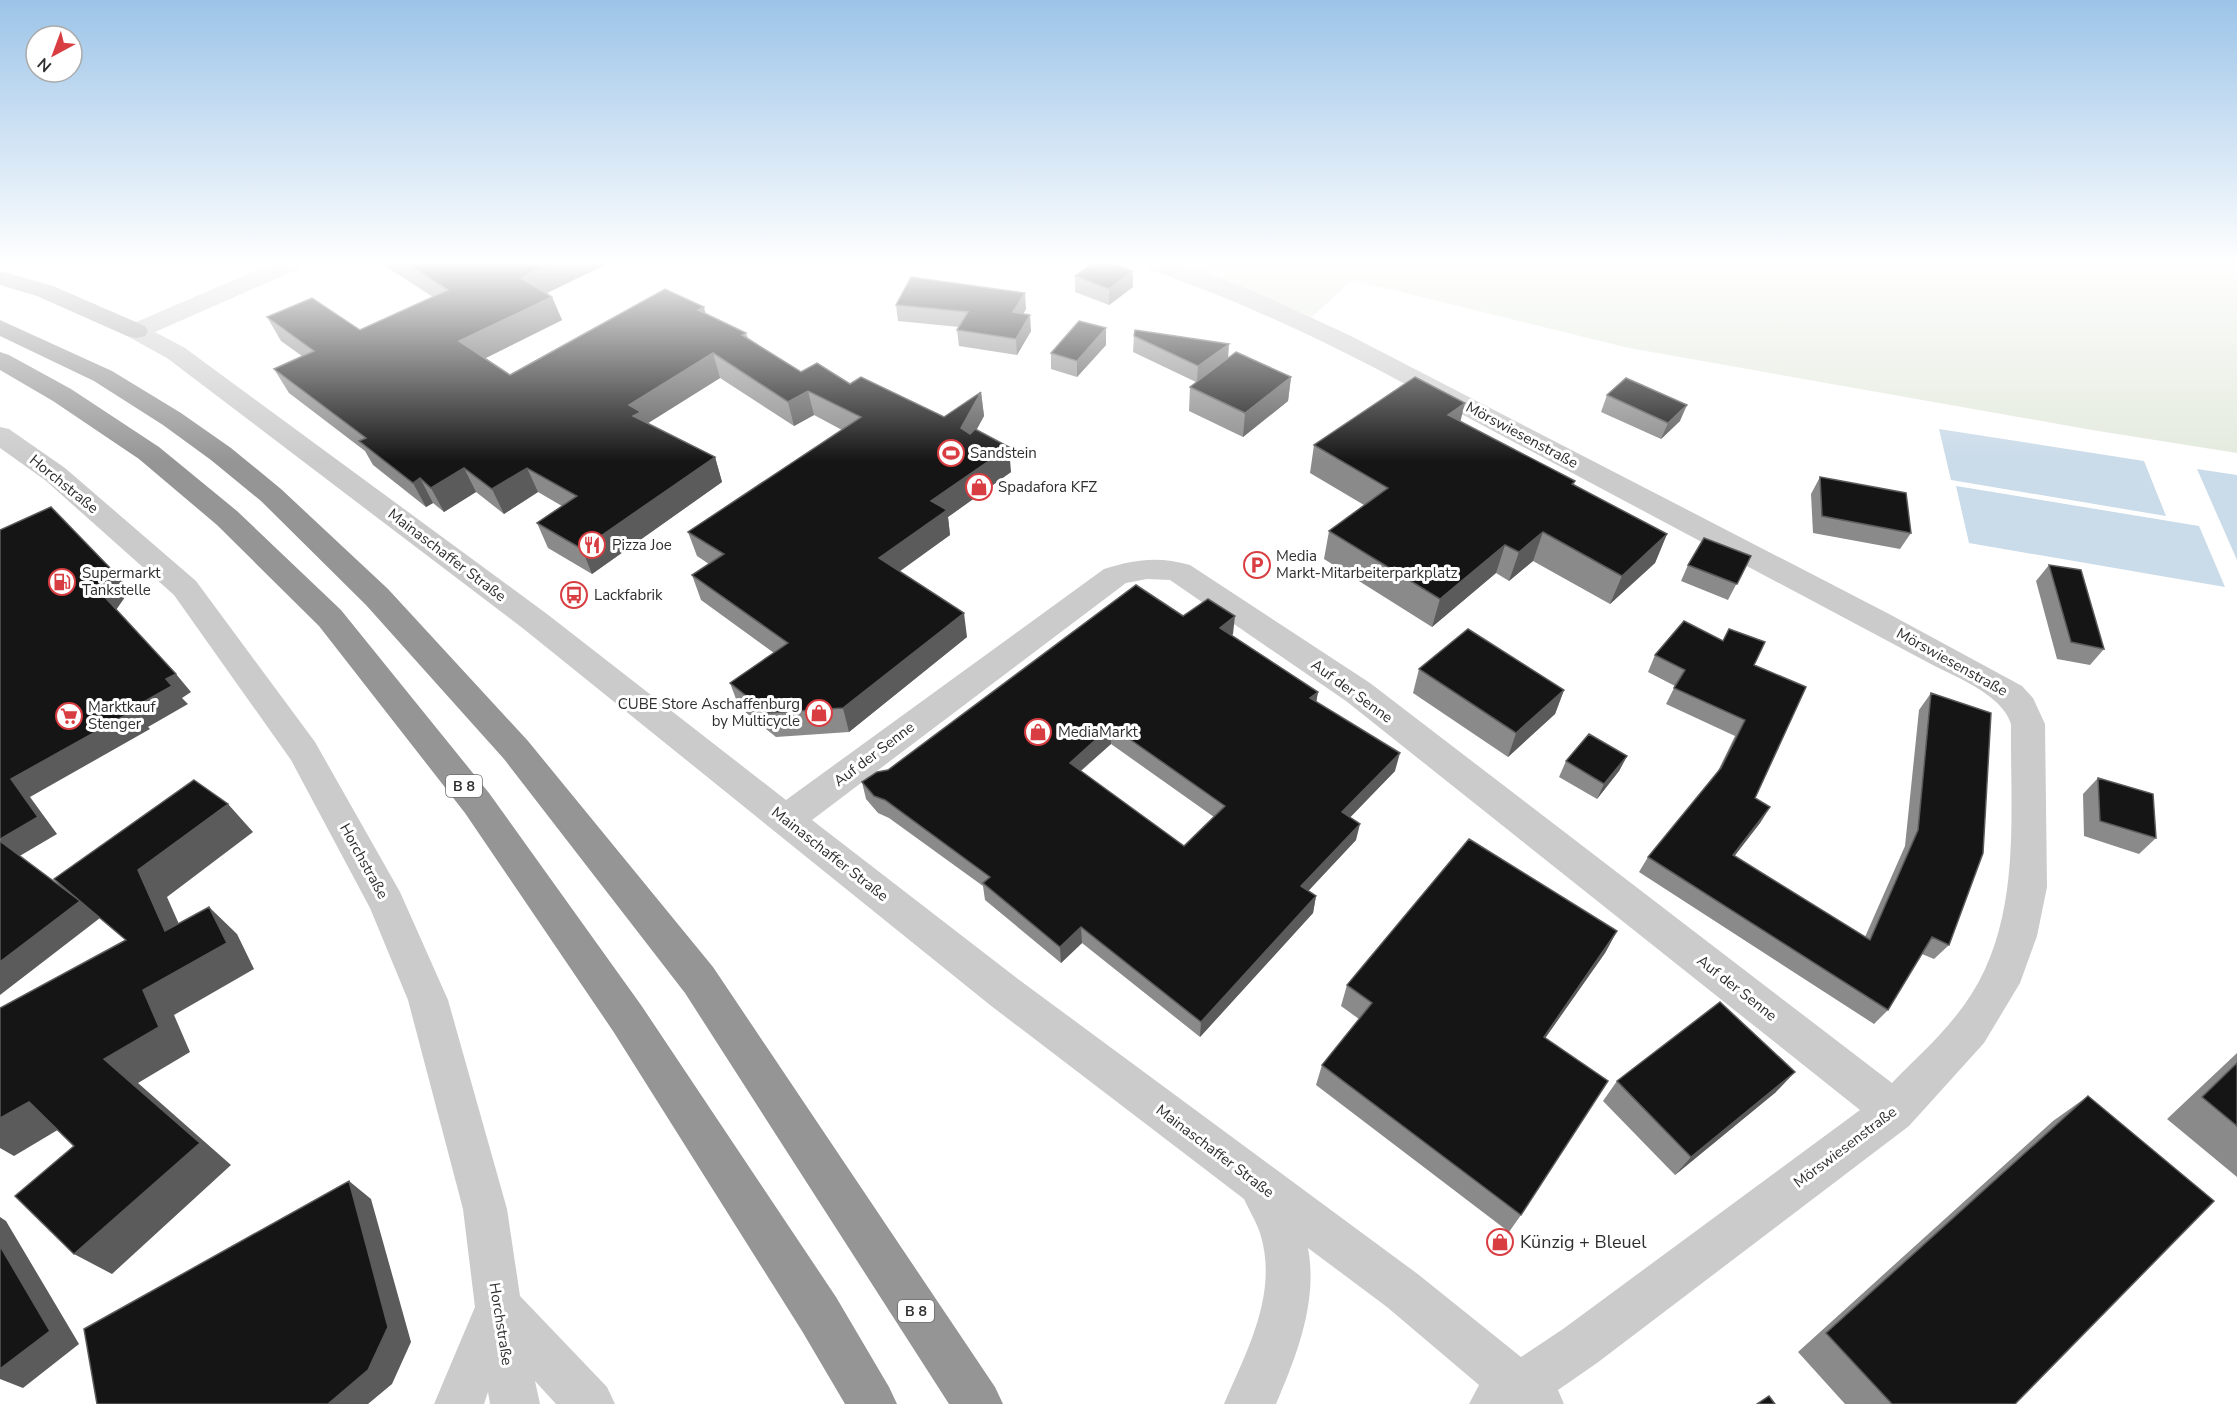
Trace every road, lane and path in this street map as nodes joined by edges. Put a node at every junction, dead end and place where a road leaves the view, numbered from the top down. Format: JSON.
{"nodes":[{"id":1,"x":5,"y":330,"type":"edge"},
{"id":2,"x":133,"y":330,"type":"edge"},
{"id":3,"x":139,"y":330,"type":"edge"},
{"id":4,"x":1321,"y":330,"type":"edge"},
{"id":5,"x":136,"y":331,"type":"junction"},
{"id":6,"x":0,"y":360,"type":"edge"},
{"id":7,"x":0,"y":435,"type":"edge"},
{"id":8,"x":785,"y":820,"type":"junction"},
{"id":9,"x":1894,"y":1112,"type":"junction"},
{"id":10,"x":1261,"y":1186,"type":"junction"},
{"id":11,"x":498,"y":1307,"type":"junction"},
{"id":12,"x":1517,"y":1398,"type":"edge"},
{"id":13,"x":459,"y":1404,"type":"edge"},
{"id":14,"x":515,"y":1404,"type":"edge"},
{"id":15,"x":590,"y":1404,"type":"edge"},
{"id":16,"x":872,"y":1404,"type":"edge"},
{"id":17,"x":978,"y":1404,"type":"edge"},
{"id":18,"x":1249,"y":1404,"type":"edge"}],
"edges":[{"from":1,"to":17,"type":"highway","number":"B 8"},
{"from":2,"to":5,"type":"main road"},
{"from":3,"to":5,"type":"street"},
{"from":4,"to":9,"type":"street","name":"Mörswiesenstraße"},
{"from":5,"to":8,"type":"street","name":"Mainaschaffer Straße"},
{"from":6,"to":16,"type":"highway","number":"B 8"},
{"from":7,"to":11,"type":"street","name":"Horchstraße"},
{"from":8,"to":9,"type":"street","name":"Auf der Senne"},
{"from":8,"to":10,"type":"street","name":"Mainaschaffer Straße"},
{"from":9,"to":12,"type":"street","name":"Mörswiesenstraße"},
{"from":10,"to":12,"type":"street","name":"Mainaschaffer Straße"},
{"from":10,"to":18,"type":"street"},
{"from":11,"to":13,"type":"street"},
{"from":11,"to":14,"type":"street","name":"Horchstraße"},
{"from":11,"to":15,"type":"street"}]}
